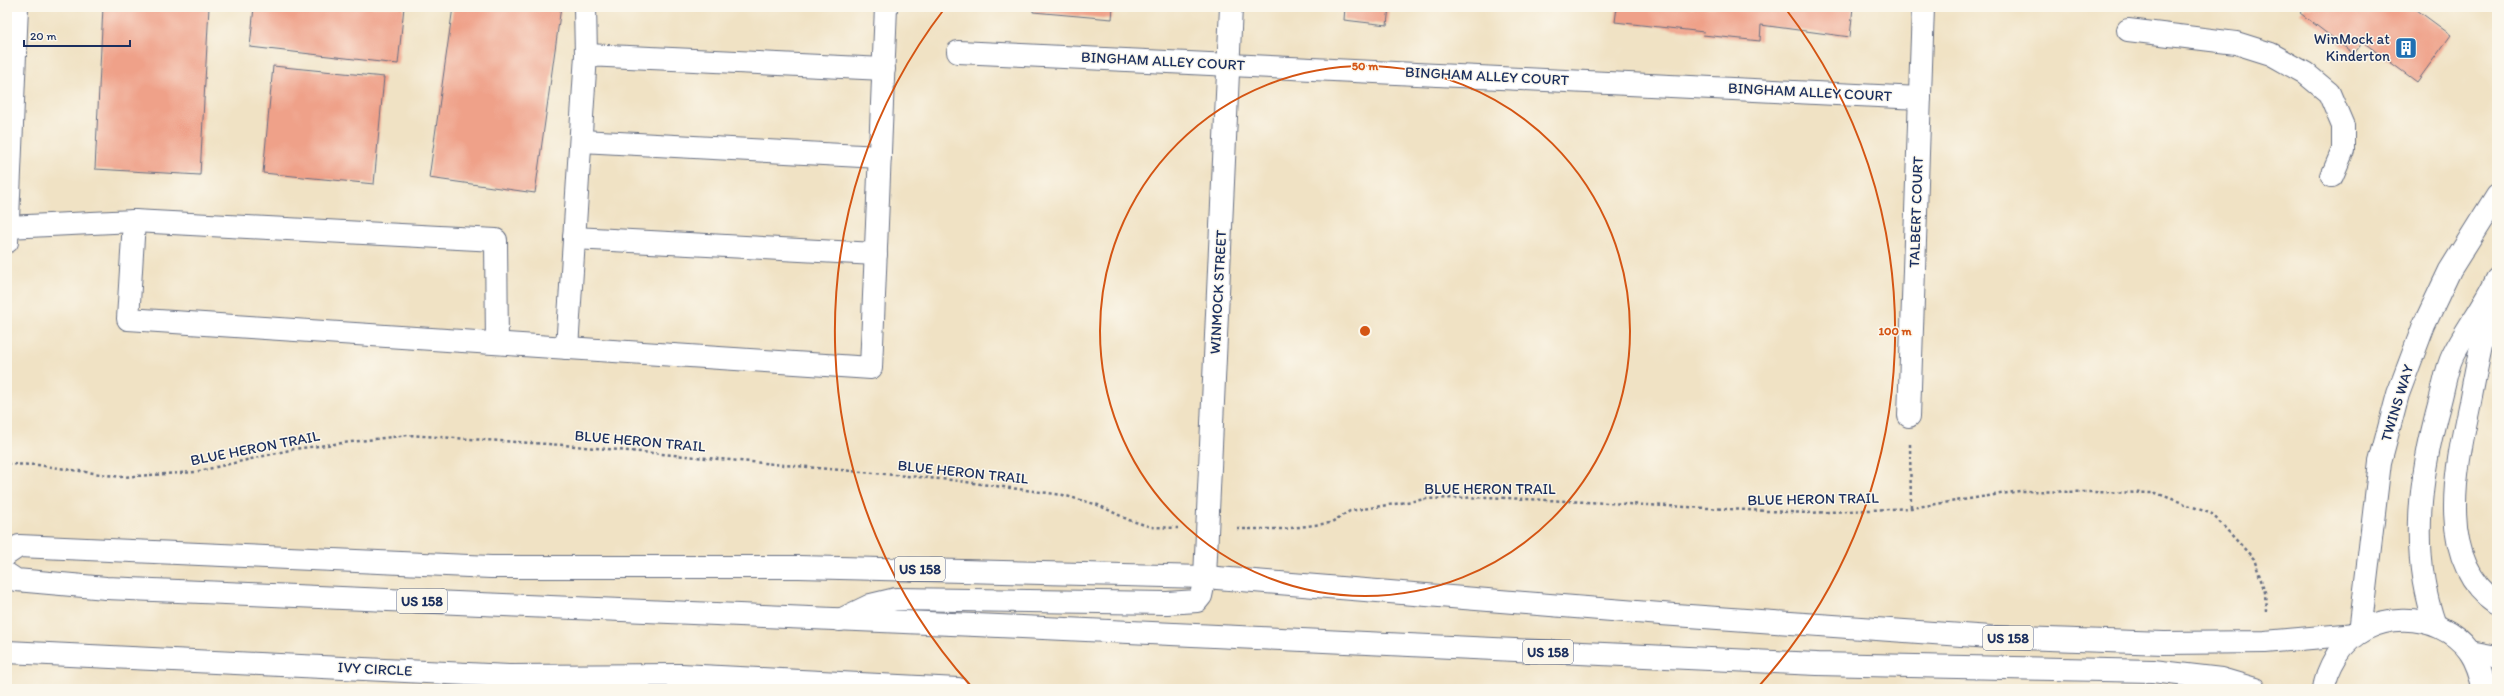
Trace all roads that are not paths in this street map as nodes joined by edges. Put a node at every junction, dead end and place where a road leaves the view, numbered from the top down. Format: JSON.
{"nodes":[{"id":1,"x":18,"y":7,"type":"edge"},
{"id":2,"x":585,"y":7,"type":"edge"},
{"id":3,"x":886,"y":7,"type":"edge"},
{"id":4,"x":1231,"y":7,"type":"edge"},
{"id":5,"x":1923,"y":7,"type":"edge"},
{"id":6,"x":2128,"y":30,"type":"dead end"},
{"id":7,"x":958,"y":52,"type":"dead end"},
{"id":8,"x":586,"y":55,"type":"junction"},
{"id":9,"x":1229,"y":63,"type":"junction"},
{"id":10,"x":884,"y":69,"type":"junction"},
{"id":11,"x":1920,"y":98,"type":"junction"},
{"id":12,"x":581,"y":141,"type":"junction"},
{"id":13,"x":880,"y":157,"type":"junction"},
{"id":14,"x":2332,"y":176,"type":"dead end"},
{"id":15,"x":2497,"y":195,"type":"edge"},
{"id":16,"x":134,"y":221,"type":"junction"},
{"id":17,"x":7,"y":232,"type":"edge"},
{"id":18,"x":574,"y":238,"type":"junction"},
{"id":19,"x":876,"y":254,"type":"junction"},
{"id":20,"x":2496,"y":281,"type":"edge"},
{"id":21,"x":497,"y":344,"type":"junction"},
{"id":22,"x":567,"y":348,"type":"junction"},
{"id":23,"x":1909,"y":416,"type":"road end"},
{"id":24,"x":7,"y":554,"type":"edge"},
{"id":25,"x":7,"y":574,"type":"edge"},
{"id":26,"x":1205,"y":577,"type":"junction"},
{"id":27,"x":2497,"y":603,"type":"edge"},
{"id":28,"x":840,"y":620,"type":"junction"},
{"id":29,"x":2435,"y":625,"type":"junction"},
{"id":30,"x":2358,"y":633,"type":"junction"},
{"id":31,"x":7,"y":652,"type":"edge"},
{"id":32,"x":2470,"y":652,"type":"junction"},
{"id":33,"x":2497,"y":657,"type":"edge"},
{"id":34,"x":958,"y":689,"type":"edge"},
{"id":35,"x":2255,"y":689,"type":"edge"},
{"id":36,"x":2324,"y":689,"type":"edge"},
{"id":37,"x":2484,"y":689,"type":"edge"}],
"edges":[{"from":1,"to":17,"type":"main road"},
{"from":2,"to":8,"type":"main road"},
{"from":3,"to":10,"type":"main road"},
{"from":4,"to":9,"type":"main road","name":"WINMOCK STREET"},
{"from":5,"to":11,"type":"main road","name":"TALBERT COURT"},
{"from":6,"to":14,"type":"main road"},
{"from":7,"to":9,"type":"main road","name":"BINGHAM ALLEY COURT"},
{"from":8,"to":10,"type":"main road"},
{"from":8,"to":12,"type":"main road"},
{"from":9,"to":11,"type":"main road","name":"BINGHAM ALLEY COURT"},
{"from":9,"to":26,"type":"main road","name":"WINMOCK STREET"},
{"from":10,"to":13,"type":"main road"},
{"from":11,"to":23,"type":"main road","name":"TALBERT COURT"},
{"from":12,"to":13,"type":"main road"},
{"from":12,"to":18,"type":"main road"},
{"from":13,"to":19,"type":"main road"},
{"from":15,"to":30,"type":"main road","name":"TWINS WAY"},
{"from":16,"to":17,"type":"main road"},
{"from":16,"to":21,"type":"main road"},
{"from":16,"to":21,"type":"main road"},
{"from":18,"to":19,"type":"main road"},
{"from":18,"to":22,"type":"main road"},
{"from":19,"to":22,"type":"main road"},
{"from":20,"to":27,"type":"main road"},
{"from":20,"to":29,"type":"main road"},
{"from":21,"to":22,"type":"main road"},
{"from":24,"to":26,"type":"main road","number":"US 158"},
{"from":25,"to":28,"type":"main road","number":"US 158"},
{"from":26,"to":28,"type":"main road","name":"WINMOCK STREET"},
{"from":26,"to":30,"type":"main road","number":"US 158"},
{"from":28,"to":35,"type":"main road","number":"US 158"},
{"from":29,"to":30,"type":"main road"},
{"from":29,"to":32,"type":"main road"},
{"from":30,"to":36,"type":"main road"},
{"from":31,"to":34,"type":"main road","name":"IVY CIRCLE"},
{"from":32,"to":33,"type":"main road"},
{"from":32,"to":37,"type":"main road"}]}
